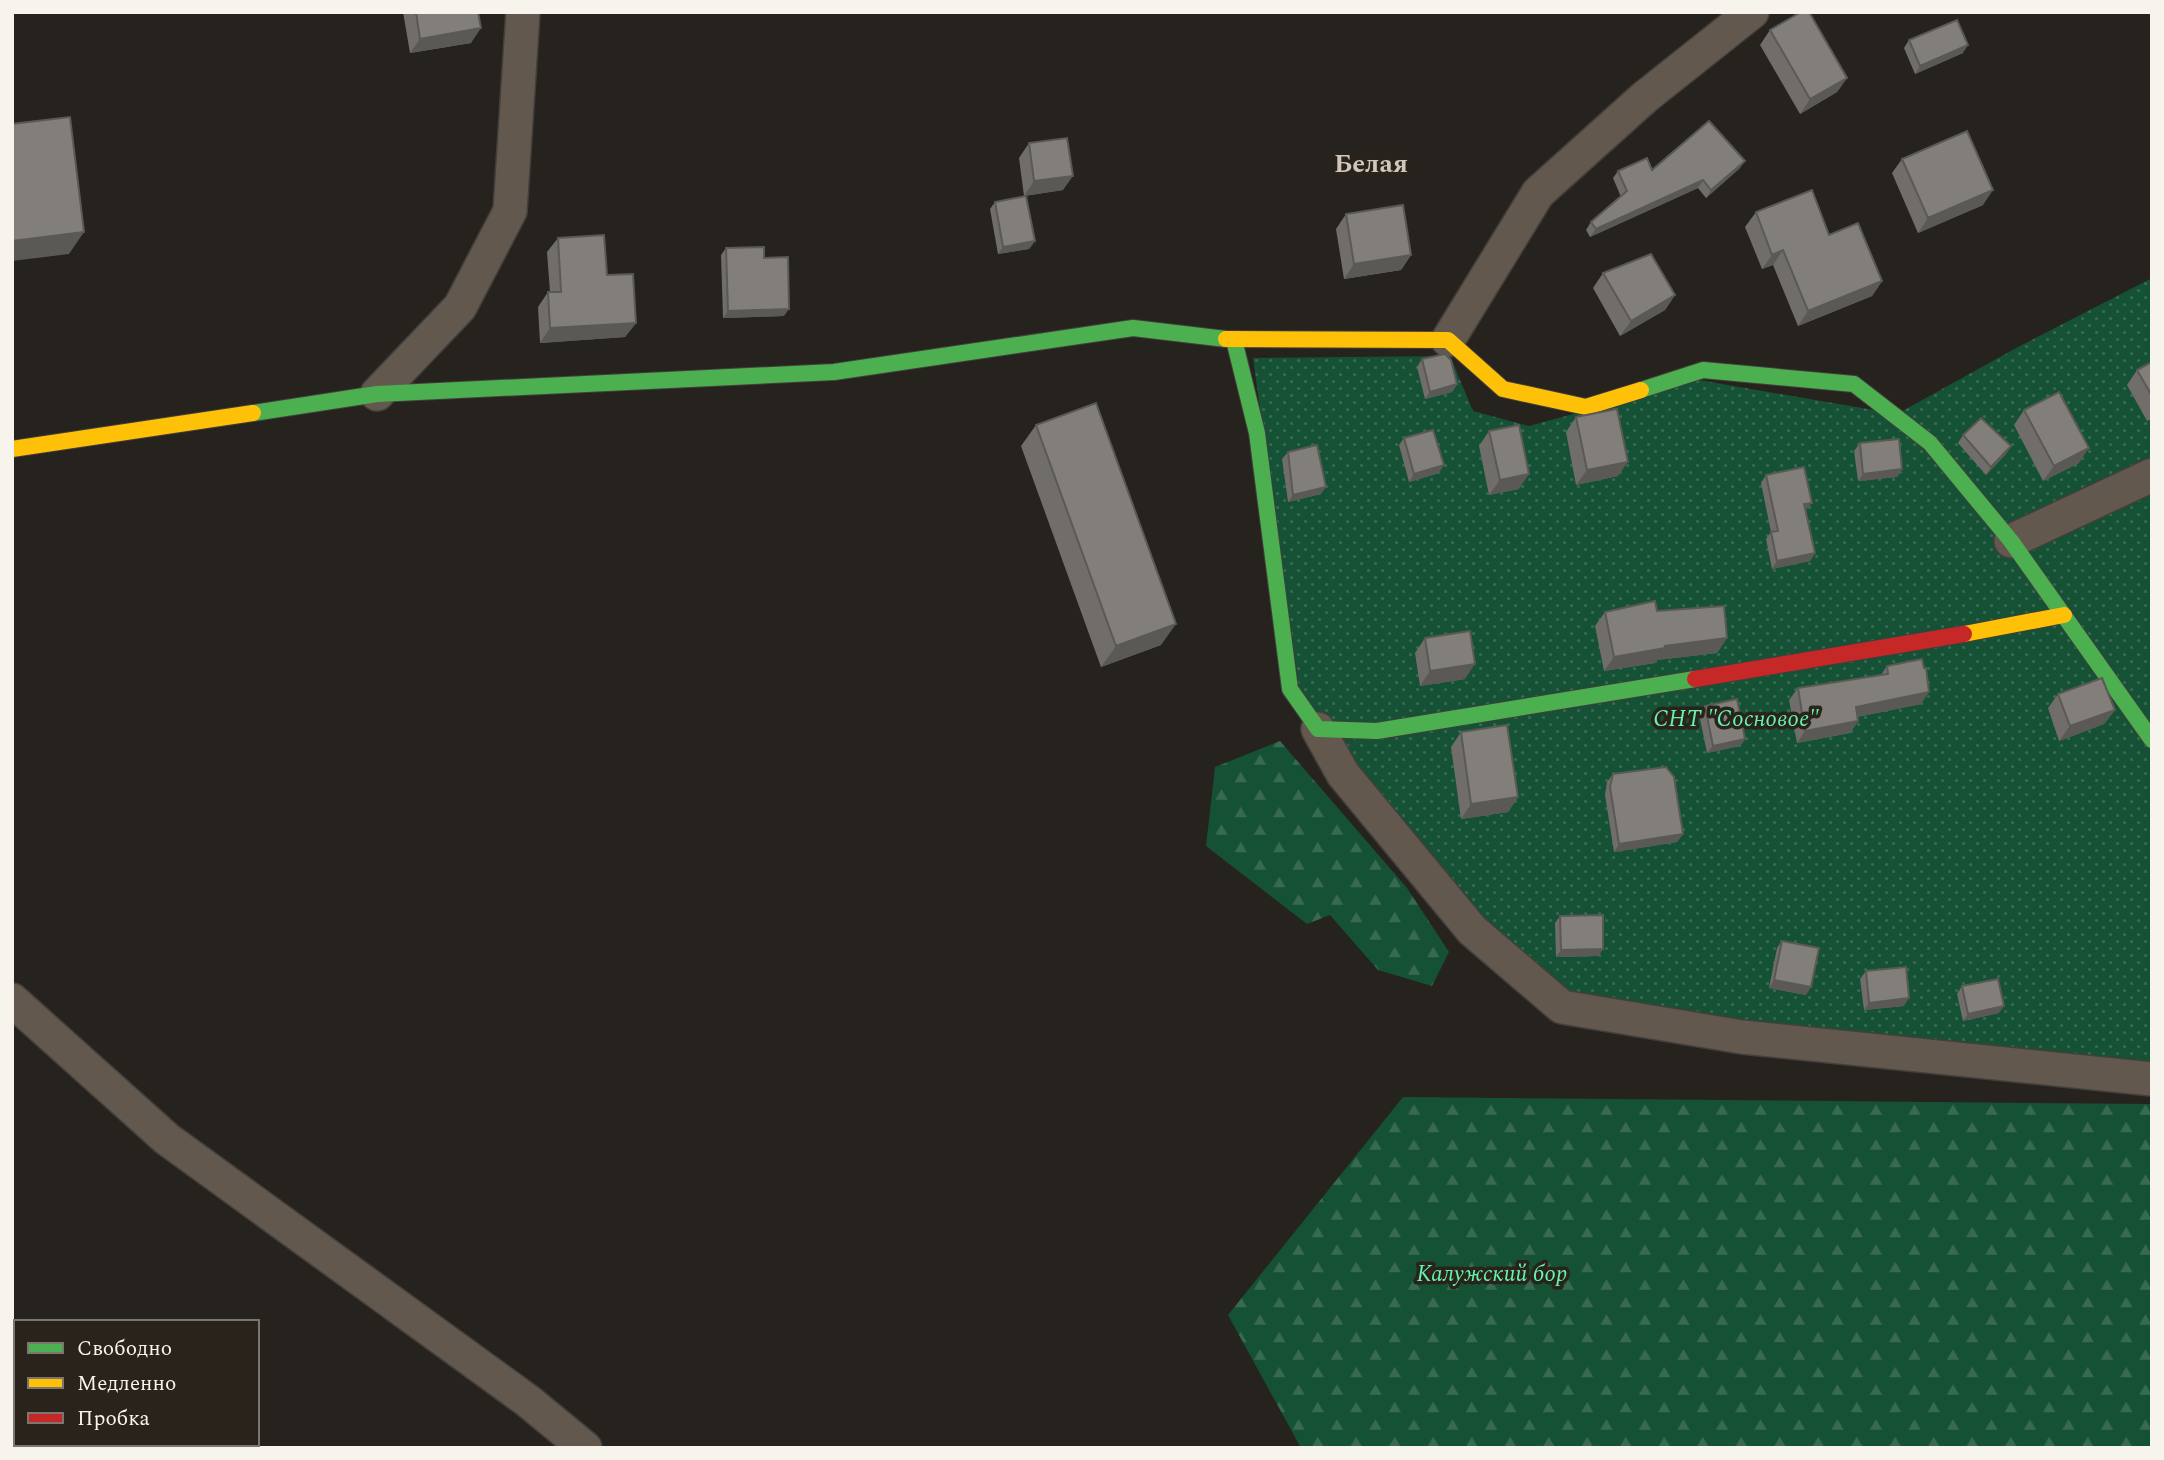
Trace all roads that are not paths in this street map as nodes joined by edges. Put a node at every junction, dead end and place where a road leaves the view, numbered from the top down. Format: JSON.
{"nodes":[{"id":1,"x":523,"y":12,"type":"edge"},
{"id":2,"x":1752,"y":12,"type":"edge"},
{"id":3,"x":1234,"y":340,"type":"junction"},
{"id":4,"x":1448,"y":340,"type":"junction"},
{"id":5,"x":377,"y":394,"type":"junction"},
{"id":6,"x":12,"y":449,"type":"edge"},
{"id":7,"x":2152,"y":475,"type":"edge"},
{"id":8,"x":2011,"y":541,"type":"junction"},
{"id":9,"x":2064,"y":615,"type":"junction"},
{"id":10,"x":1318,"y":729,"type":"junction"},
{"id":11,"x":2152,"y":740,"type":"edge"},
{"id":12,"x":12,"y":1000,"type":"edge"},
{"id":13,"x":2152,"y":1079,"type":"edge"},
{"id":14,"x":585,"y":1448,"type":"edge"}],
"edges":[{"from":1,"to":5,"type":"street"},
{"from":2,"to":4,"type":"street"},
{"from":3,"to":4,"type":"street"},
{"from":3,"to":5,"type":"street"},
{"from":3,"to":10,"type":"street"},
{"from":4,"to":8,"type":"street"},
{"from":5,"to":6,"type":"street"},
{"from":7,"to":8,"type":"street"},
{"from":8,"to":9,"type":"street"},
{"from":9,"to":10,"type":"street"},
{"from":9,"to":11,"type":"street"},
{"from":10,"to":13,"type":"street"},
{"from":12,"to":14,"type":"street"}]}
